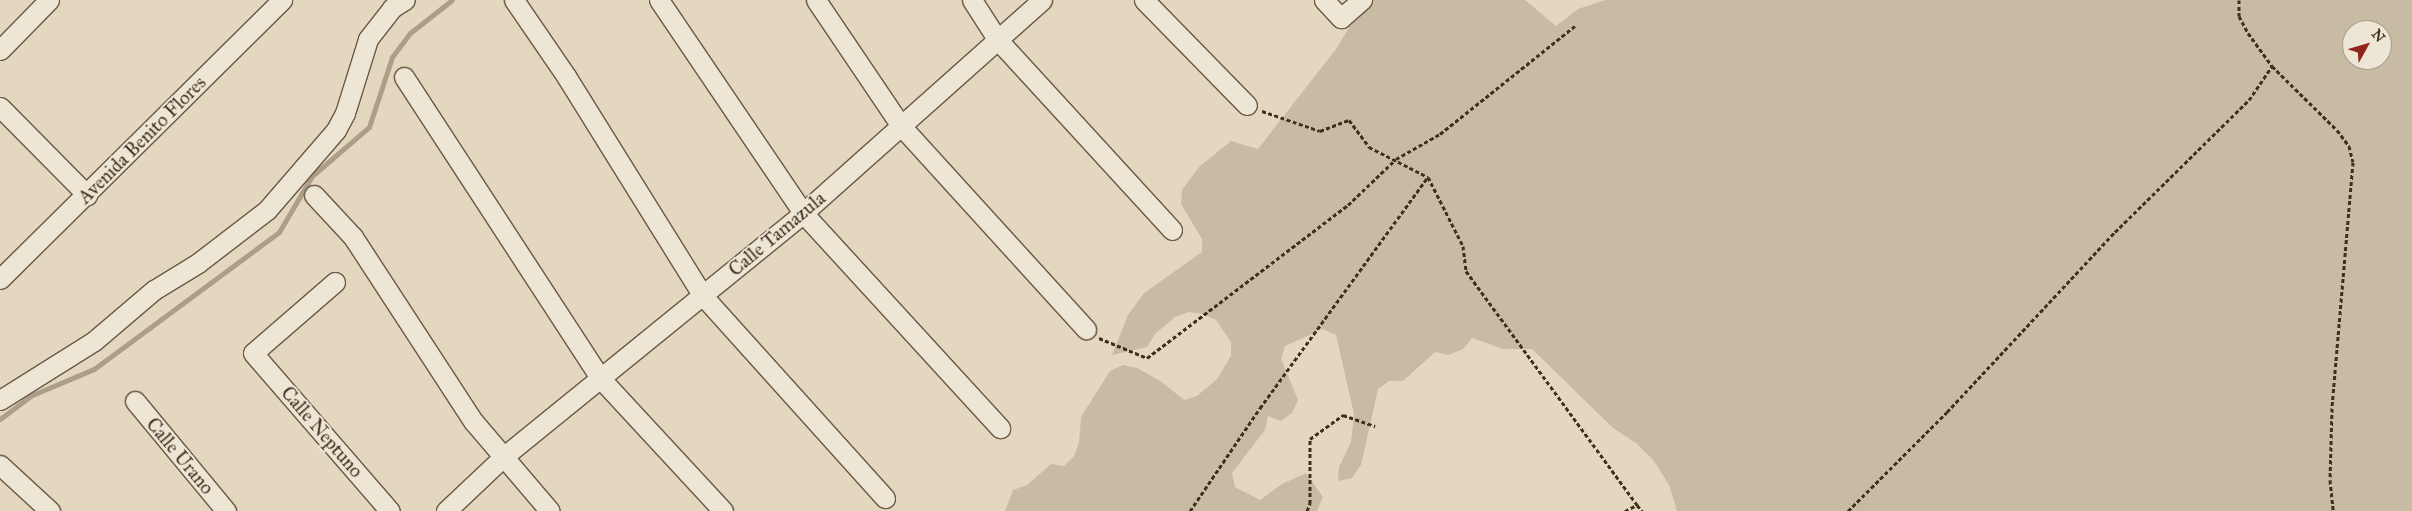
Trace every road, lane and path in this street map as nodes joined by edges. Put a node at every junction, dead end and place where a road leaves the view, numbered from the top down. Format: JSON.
{"nodes":[{"id":1,"x":49,"y":0,"type":"edge"},
{"id":2,"x":405,"y":0,"type":"edge"},
{"id":3,"x":514,"y":0,"type":"edge"},
{"id":4,"x":659,"y":0,"type":"edge"},
{"id":5,"x":816,"y":0,"type":"edge"},
{"id":6,"x":972,"y":0,"type":"edge"},
{"id":7,"x":1042,"y":0,"type":"edge"},
{"id":8,"x":1144,"y":0,"type":"edge"},
{"id":9,"x":1324,"y":0,"type":"edge"},
{"id":10,"x":1362,"y":0,"type":"edge"},
{"id":11,"x":2239,"y":0,"type":"edge"},
{"id":12,"x":278,"y":1,"type":"edge"},
{"id":13,"x":1575,"y":26,"type":"dead end"},
{"id":14,"x":997,"y":39,"type":"junction"},
{"id":15,"x":0,"y":50,"type":"edge"},
{"id":16,"x":2272,"y":66,"type":"junction"},
{"id":17,"x":404,"y":78,"type":"dead end"},
{"id":18,"x":1247,"y":106,"type":"joint"},
{"id":19,"x":0,"y":107,"type":"edge"},
{"id":20,"x":901,"y":126,"type":"junction"},
{"id":21,"x":1396,"y":159,"type":"junction"},
{"id":22,"x":1428,"y":177,"type":"junction"},
{"id":23,"x":87,"y":195,"type":"junction"},
{"id":24,"x":314,"y":196,"type":"dead end"},
{"id":25,"x":803,"y":213,"type":"junction"},
{"id":26,"x":1172,"y":230,"type":"dead end"},
{"id":27,"x":0,"y":279,"type":"edge"},
{"id":28,"x":335,"y":282,"type":"dead end"},
{"id":29,"x":704,"y":296,"type":"junction"},
{"id":30,"x":1086,"y":329,"type":"joint"},
{"id":31,"x":600,"y":378,"type":"junction"},
{"id":32,"x":0,"y":400,"type":"edge"},
{"id":33,"x":135,"y":402,"type":"dead end"},
{"id":34,"x":1375,"y":426,"type":"dead end"},
{"id":35,"x":1000,"y":428,"type":"dead end"},
{"id":36,"x":502,"y":458,"type":"junction"},
{"id":37,"x":0,"y":465,"type":"edge"},
{"id":38,"x":885,"y":498,"type":"dead end"},
{"id":39,"x":1637,"y":505,"type":"junction"},
{"id":40,"x":50,"y":511,"type":"edge"},
{"id":41,"x":226,"y":511,"type":"edge"},
{"id":42,"x":390,"y":511,"type":"edge"},
{"id":43,"x":446,"y":511,"type":"edge"},
{"id":44,"x":550,"y":511,"type":"edge"},
{"id":45,"x":722,"y":511,"type":"edge"},
{"id":46,"x":1190,"y":511,"type":"edge"},
{"id":47,"x":1306,"y":511,"type":"edge"},
{"id":48,"x":1625,"y":511,"type":"edge"},
{"id":49,"x":1642,"y":511,"type":"edge"},
{"id":50,"x":1848,"y":511,"type":"edge"},
{"id":51,"x":2333,"y":511,"type":"edge"}],
"edges":[{"from":1,"to":15,"type":"street"},
{"from":2,"to":32,"type":"street"},
{"from":3,"to":29,"type":"street"},
{"from":4,"to":25,"type":"street"},
{"from":5,"to":20,"type":"street"},
{"from":6,"to":14,"type":"street"},
{"from":7,"to":14,"type":"street","name":"Calle Tamazula"},
{"from":8,"to":18,"type":"street"},
{"from":9,"to":10,"type":"street"},
{"from":11,"to":16,"type":"path"},
{"from":12,"to":23,"type":"street","name":"Avenida Benito Flores"},
{"from":13,"to":21,"type":"path"},
{"from":14,"to":20,"type":"street","name":"Calle Tamazula"},
{"from":14,"to":26,"type":"street"},
{"from":16,"to":50,"type":"path"},
{"from":16,"to":51,"type":"path"},
{"from":17,"to":31,"type":"street"},
{"from":18,"to":21,"type":"path"},
{"from":19,"to":23,"type":"street"},
{"from":20,"to":25,"type":"street","name":"Calle Tamazula"},
{"from":20,"to":30,"type":"street"},
{"from":21,"to":22,"type":"path"},
{"from":21,"to":30,"type":"path"},
{"from":22,"to":39,"type":"path"},
{"from":22,"to":46,"type":"path"},
{"from":23,"to":27,"type":"street","name":"Avenida Benito Flores"},
{"from":24,"to":36,"type":"street"},
{"from":25,"to":29,"type":"street","name":"Calle Tamazula"},
{"from":25,"to":35,"type":"street"},
{"from":28,"to":42,"type":"street","name":"Calle Neptuno"},
{"from":29,"to":31,"type":"street","name":"Calle Tamazula"},
{"from":29,"to":38,"type":"street"},
{"from":31,"to":36,"type":"street","name":"Calle Tamazula"},
{"from":31,"to":45,"type":"street"},
{"from":33,"to":41,"type":"street","name":"Calle Urano"},
{"from":34,"to":47,"type":"path"},
{"from":36,"to":43,"type":"street","name":"Calle Tamazula"},
{"from":36,"to":44,"type":"street"},
{"from":37,"to":40,"type":"street"},
{"from":39,"to":48,"type":"path"},
{"from":39,"to":49,"type":"path"}]}
